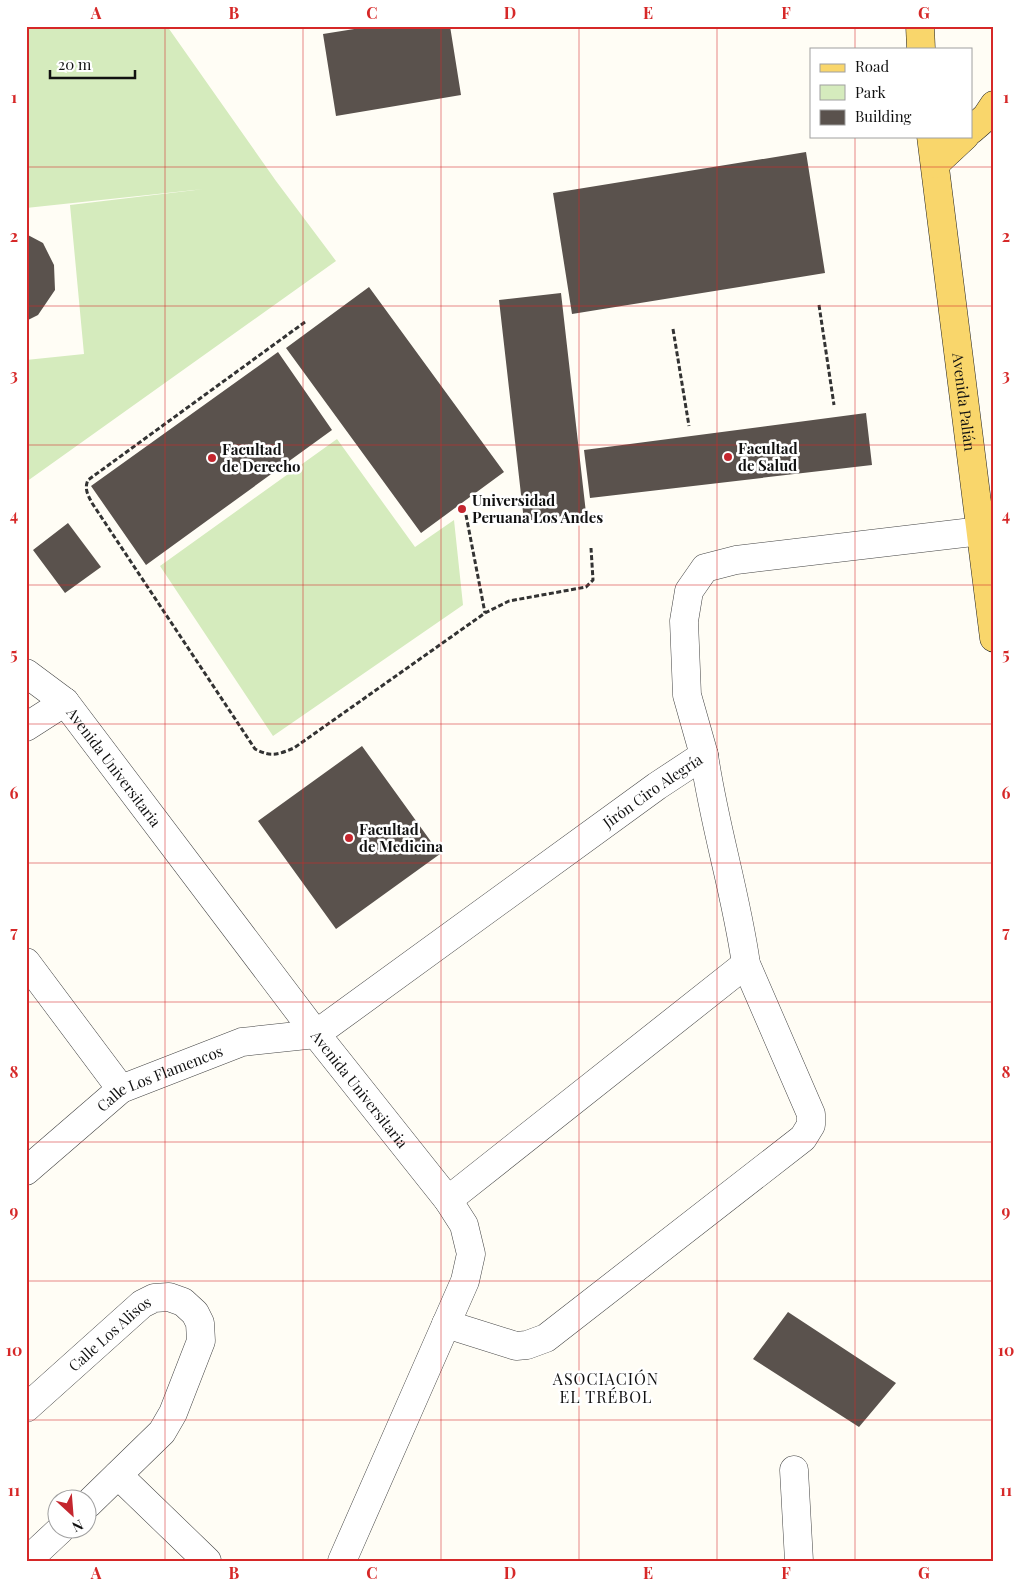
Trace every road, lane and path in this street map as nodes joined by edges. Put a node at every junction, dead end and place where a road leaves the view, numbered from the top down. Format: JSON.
{"nodes":[{"id":1,"x":920,"y":26,"type":"edge"},
{"id":2,"x":922,"y":48,"type":"edge"},
{"id":3,"x":994,"y":106,"type":"edge"},
{"id":4,"x":972,"y":129,"type":"edge"},
{"id":5,"x":931,"y":138,"type":"edge"},
{"id":6,"x":963,"y":138,"type":"edge"},
{"id":7,"x":935,"y":164,"type":"junction"},
{"id":8,"x":819,"y":305,"type":"dead end"},
{"id":9,"x":304,"y":322,"type":"dead end"},
{"id":10,"x":673,"y":329,"type":"dead end"},
{"id":11,"x":834,"y":404,"type":"dead end"},
{"id":12,"x":689,"y":426,"type":"dead end"},
{"id":13,"x":466,"y":516,"type":"dead end"},
{"id":14,"x":980,"y":531,"type":"junction"},
{"id":15,"x":591,"y":548,"type":"dead end"},
{"id":16,"x":485,"y":613,"type":"junction"},
{"id":17,"x":994,"y":638,"type":"edge"},
{"id":18,"x":26,"y":673,"type":"edge"},
{"id":19,"x":66,"y":702,"type":"junction"},
{"id":20,"x":26,"y":727,"type":"edge"},
{"id":21,"x":704,"y":755,"type":"junction"},
{"id":22,"x":26,"y":962,"type":"edge"},
{"id":23,"x":746,"y":964,"type":"junction"},
{"id":24,"x":316,"y":1034,"type":"junction"},
{"id":25,"x":121,"y":1089,"type":"junction"},
{"id":26,"x":26,"y":1171,"type":"edge"},
{"id":27,"x":448,"y":1200,"type":"junction"},
{"id":28,"x":446,"y":1324,"type":"junction"},
{"id":29,"x":26,"y":1408,"type":"edge"},
{"id":30,"x":794,"y":1470,"type":"dead end"},
{"id":31,"x":118,"y":1475,"type":"junction"},
{"id":32,"x":98,"y":1494,"type":"edge"},
{"id":33,"x":49,"y":1540,"type":"edge"},
{"id":34,"x":26,"y":1560,"type":"edge"},
{"id":35,"x":207,"y":1561,"type":"edge"},
{"id":36,"x":342,"y":1561,"type":"edge"},
{"id":37,"x":799,"y":1561,"type":"edge"}],
"edges":[{"from":1,"to":2,"type":"main road"},
{"from":3,"to":4,"type":"main road"},
{"from":5,"to":7,"type":"main road","name":"Avenida Palián"},
{"from":6,"to":7,"type":"main road"},
{"from":7,"to":14,"type":"main road","name":"Avenida Palián"},
{"from":8,"to":11,"type":"path"},
{"from":9,"to":16,"type":"path"},
{"from":10,"to":12,"type":"path"},
{"from":13,"to":16,"type":"path"},
{"from":14,"to":17,"type":"main road","name":"Avenida Palián"},
{"from":14,"to":21,"type":"street","name":"Jirón Ciro Alegría"},
{"from":15,"to":16,"type":"path"},
{"from":18,"to":19,"type":"street","name":"Avenida Universitaria"},
{"from":19,"to":20,"type":"street"},
{"from":19,"to":24,"type":"street","name":"Avenida Universitaria"},
{"from":21,"to":23,"type":"street"},
{"from":21,"to":24,"type":"street","name":"Jirón Ciro Alegría"},
{"from":22,"to":25,"type":"street"},
{"from":23,"to":27,"type":"street"},
{"from":23,"to":28,"type":"street"},
{"from":24,"to":25,"type":"street","name":"Calle Los Flamencos"},
{"from":24,"to":27,"type":"street","name":"Avenida Universitaria"},
{"from":25,"to":26,"type":"street","name":"Calle Los Flamencos"},
{"from":27,"to":28,"type":"street","name":"Avenida Universitaria"},
{"from":28,"to":36,"type":"street","name":"Avenida Universitaria"},
{"from":29,"to":31,"type":"street","name":"Calle Los Alisos"},
{"from":30,"to":37,"type":"street"},
{"from":31,"to":32,"type":"street","name":"Calle Los Alisos"},
{"from":31,"to":35,"type":"street"},
{"from":33,"to":34,"type":"street"}]}
